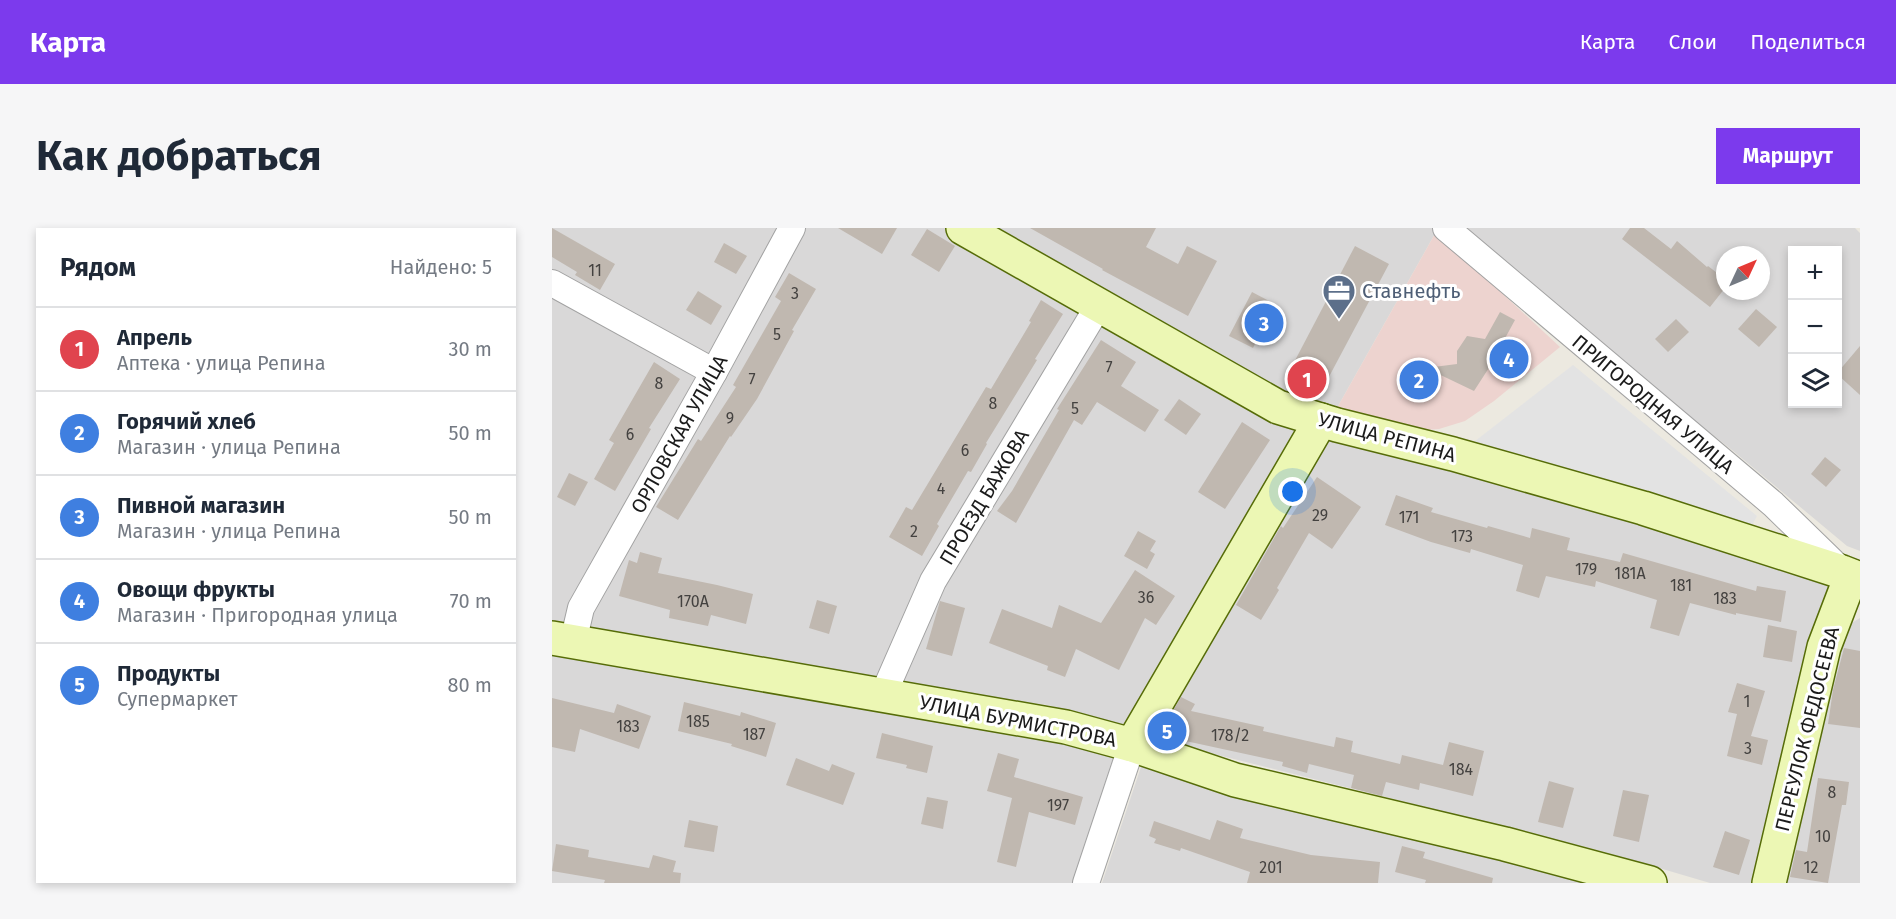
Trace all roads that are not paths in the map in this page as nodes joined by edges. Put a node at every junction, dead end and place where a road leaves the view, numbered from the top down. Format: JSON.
{"nodes":[{"id":1,"x":792,"y":228,"type":"edge"},
{"id":2,"x":963,"y":228,"type":"edge"},
{"id":3,"x":1446,"y":228,"type":"edge"},
{"id":4,"x":552,"y":283,"type":"edge"},
{"id":5,"x":1099,"y":305,"type":"junction"},
{"id":6,"x":714,"y":372,"type":"junction"},
{"id":7,"x":1321,"y":420,"type":"junction"},
{"id":8,"x":1851,"y":576,"type":"edge"},
{"id":9,"x":562,"y":640,"type":"edge"},
{"id":10,"x":883,"y":695,"type":"junction"},
{"id":11,"x":1132,"y":745,"type":"junction"},
{"id":12,"x":1086,"y":883,"type":"edge"},
{"id":13,"x":1650,"y":883,"type":"edge"},
{"id":14,"x":1769,"y":883,"type":"edge"}],
"edges":[{"from":1,"to":6,"type":"street","name":"ОРЛОВСКАЯ УЛИЦА"},
{"from":2,"to":5,"type":"street","name":"УЛИЦА РЕПИНА"},
{"from":3,"to":8,"type":"street","name":"ПРИГОРОДНАЯ УЛИЦА"},
{"from":4,"to":6,"type":"street"},
{"from":5,"to":7,"type":"street","name":"УЛИЦА РЕПИНА"},
{"from":5,"to":10,"type":"street","name":"ПРОЕЗД БАЖОВА"},
{"from":6,"to":9,"type":"street","name":"ОРЛОВСКАЯ УЛИЦА"},
{"from":7,"to":8,"type":"street","name":"УЛИЦА РЕПИНА"},
{"from":7,"to":11,"type":"street"},
{"from":8,"to":14,"type":"street","name":"ПЕРЕУЛОК ФЕДОСЕЕВА"},
{"from":9,"to":10,"type":"street","name":"УЛИЦА БУРМИСТРОВА"},
{"from":10,"to":11,"type":"street","name":"УЛИЦА БУРМИСТРОВА"},
{"from":11,"to":12,"type":"street"},
{"from":11,"to":13,"type":"street","name":"УЛИЦА БУРМИСТРОВА"}]}
